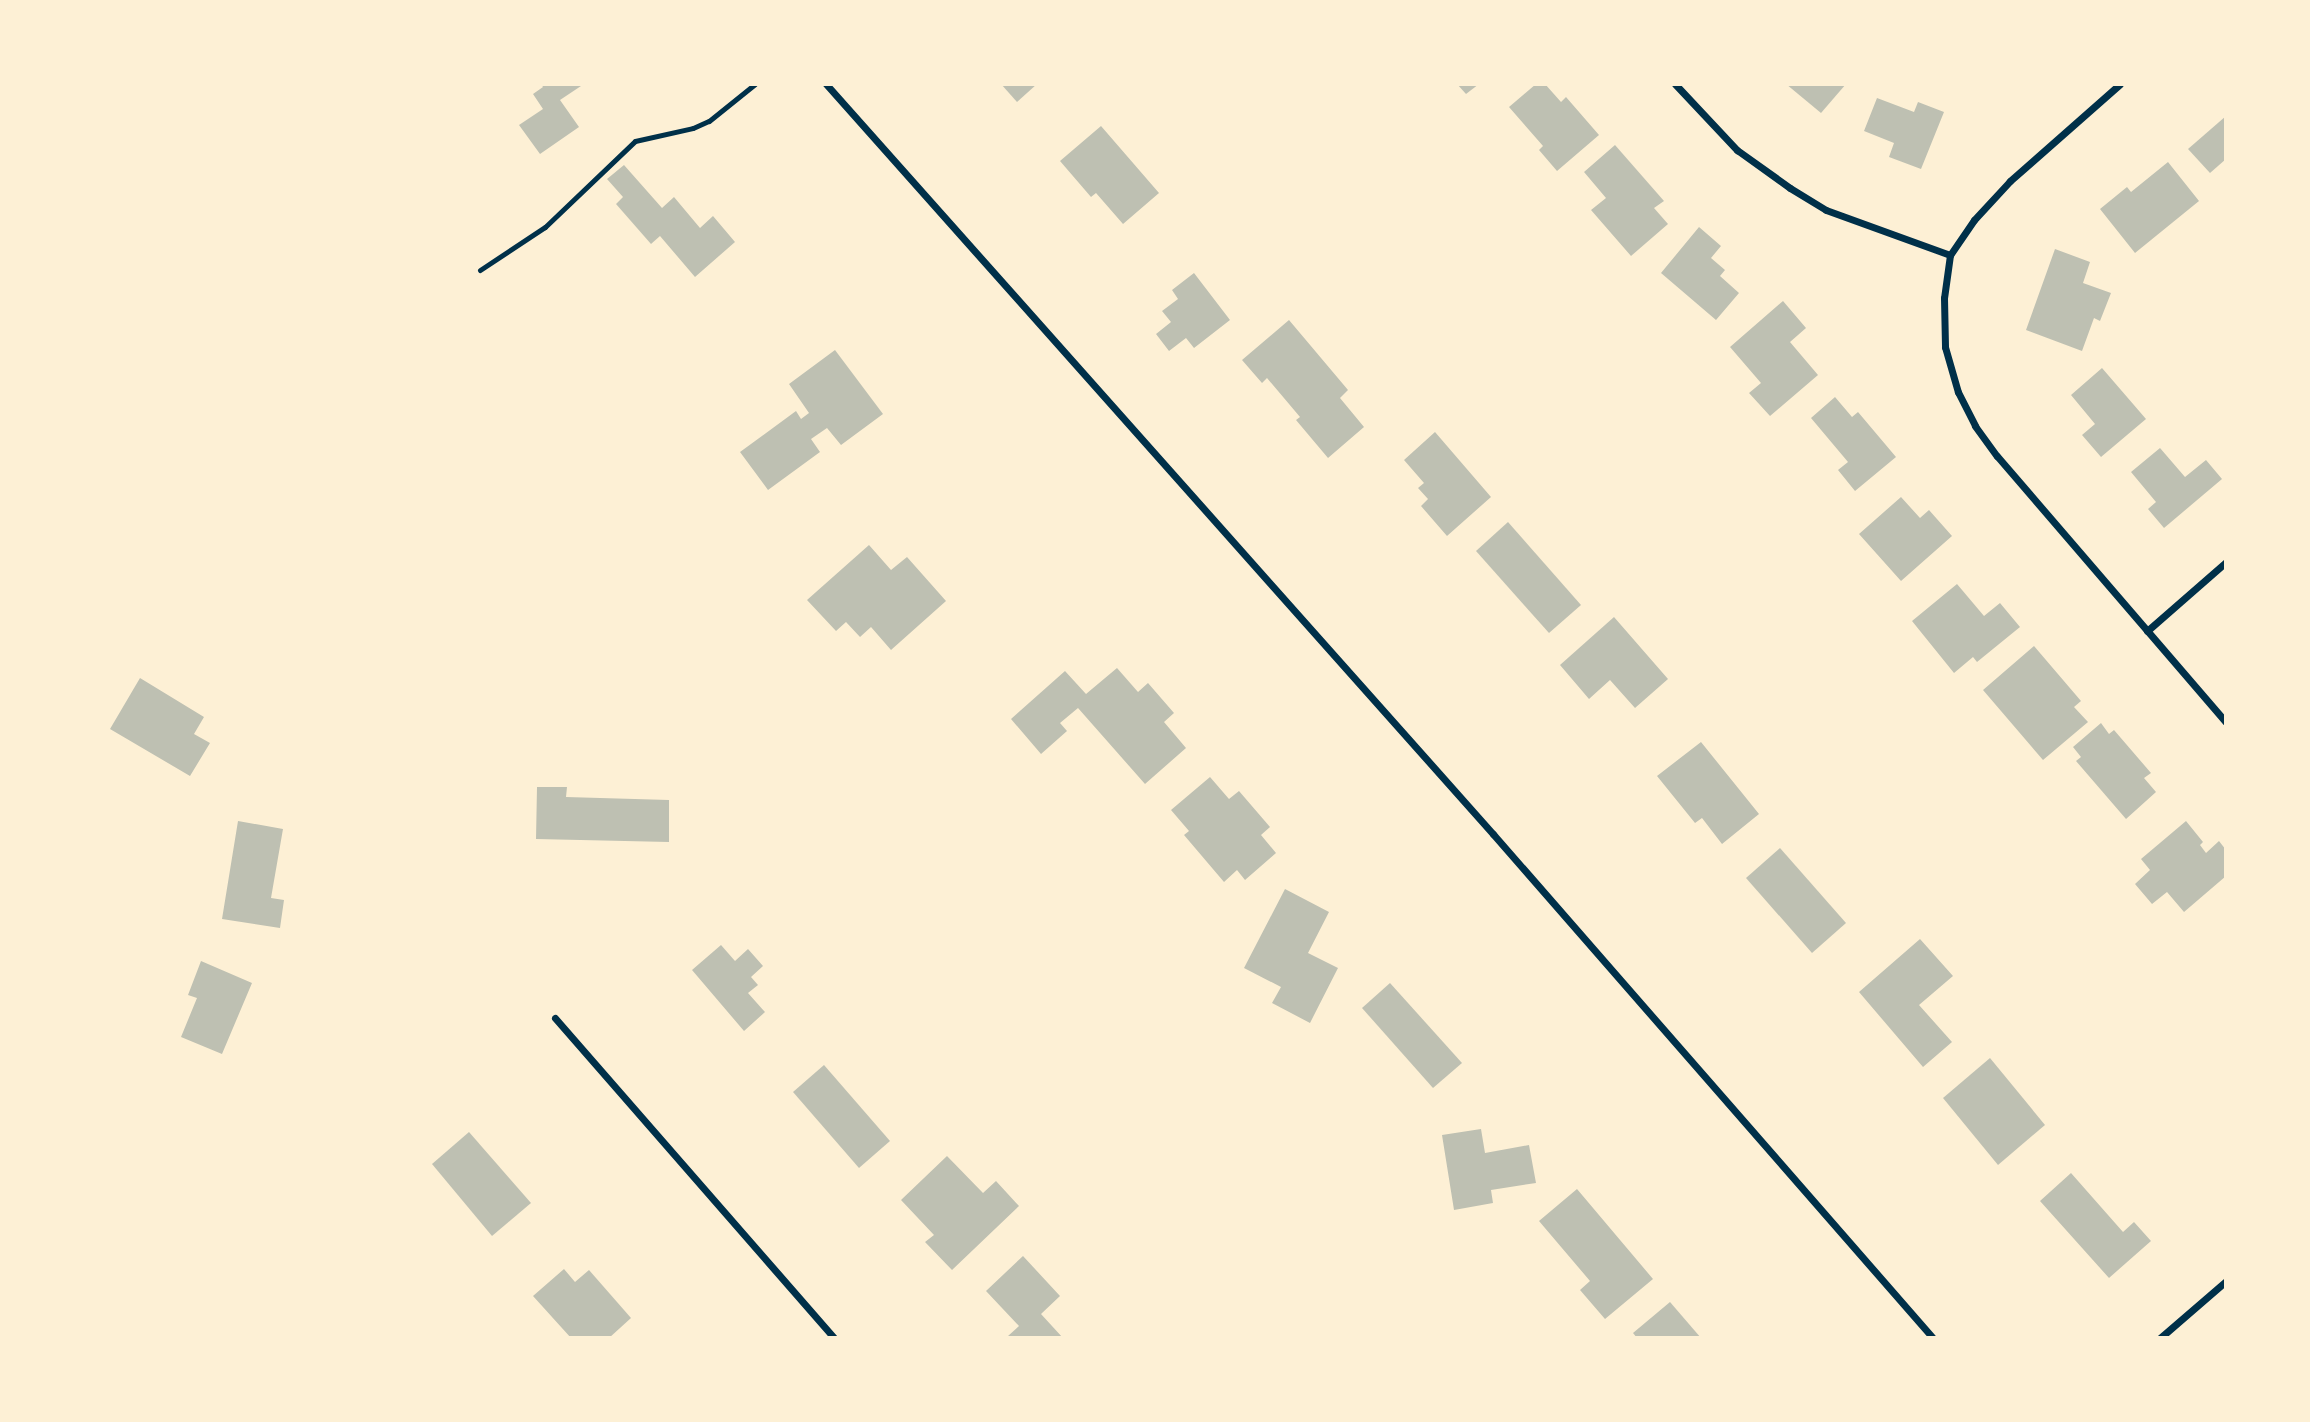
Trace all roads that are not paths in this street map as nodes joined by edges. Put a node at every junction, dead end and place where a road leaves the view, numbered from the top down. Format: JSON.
{"nodes":[{"id":1,"x":755,"y":84,"type":"edge"},
{"id":2,"x":826,"y":84,"type":"edge"},
{"id":3,"x":1675,"y":84,"type":"edge"},
{"id":4,"x":2120,"y":84,"type":"edge"},
{"id":5,"x":1950,"y":255,"type":"junction"},
{"id":6,"x":480,"y":270,"type":"dead end"},
{"id":7,"x":2226,"y":562,"type":"edge"},
{"id":8,"x":2147,"y":631,"type":"junction"},
{"id":9,"x":2226,"y":722,"type":"edge"},
{"id":10,"x":555,"y":1018,"type":"dead end"},
{"id":11,"x":2226,"y":1281,"type":"edge"},
{"id":12,"x":834,"y":1338,"type":"edge"},
{"id":13,"x":1933,"y":1338,"type":"edge"},
{"id":14,"x":2160,"y":1338,"type":"edge"}],
"edges":[{"from":1,"to":6,"type":"lane"},
{"from":2,"to":13,"type":"street"},
{"from":3,"to":5,"type":"street"},
{"from":4,"to":5,"type":"street"},
{"from":5,"to":8,"type":"street"},
{"from":7,"to":8,"type":"street"},
{"from":8,"to":9,"type":"street"},
{"from":10,"to":12,"type":"street"},
{"from":11,"to":14,"type":"street"}]}
